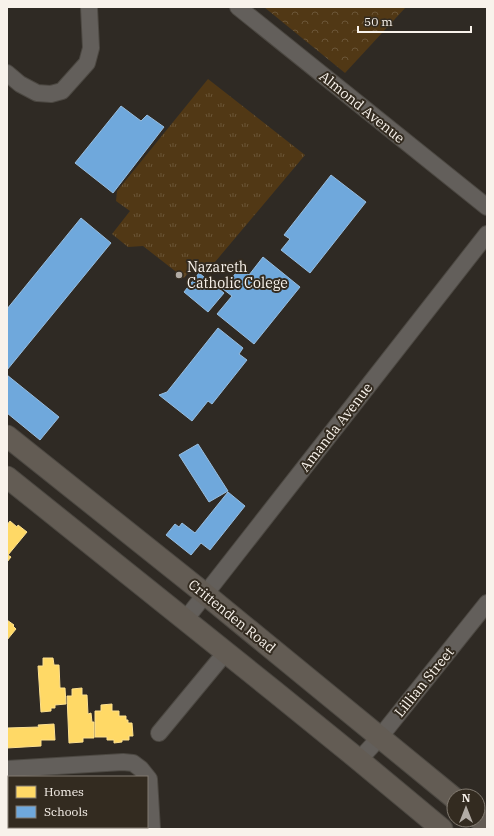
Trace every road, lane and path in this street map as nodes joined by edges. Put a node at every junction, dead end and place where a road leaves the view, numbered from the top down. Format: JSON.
{"nodes":[{"id":1,"x":89,"y":7,"type":"edge"},
{"id":2,"x":238,"y":7,"type":"edge"},
{"id":3,"x":7,"y":73,"type":"edge"},
{"id":4,"x":487,"y":207,"type":"edge"},
{"id":5,"x":487,"y":234,"type":"edge"},
{"id":6,"x":7,"y":436,"type":"edge"},
{"id":7,"x":7,"y":477,"type":"edge"},
{"id":8,"x":205,"y":594,"type":"junction"},
{"id":9,"x":487,"y":603,"type":"edge"},
{"id":10,"x":185,"y":620,"type":"junction"},
{"id":11,"x":226,"y":652,"type":"junction"},
{"id":12,"x":159,"y":733,"type":"dead end"},
{"id":13,"x":380,"y":737,"type":"junction"},
{"id":14,"x":359,"y":760,"type":"junction"},
{"id":15,"x":7,"y":769,"type":"edge"},
{"id":16,"x":147,"y":776,"type":"edge"},
{"id":17,"x":148,"y":778,"type":"edge"},
{"id":18,"x":446,"y":791,"type":"edge"},
{"id":19,"x":152,"y":829,"type":"edge"},
{"id":20,"x":442,"y":829,"type":"edge"}],
"edges":[{"from":1,"to":3,"type":"street"},
{"from":2,"to":4,"type":"street","name":"Almond Avenue"},
{"from":5,"to":8,"type":"street","name":"Amanda Avenue"},
{"from":6,"to":8,"type":"main road","name":"Crittenden Road"},
{"from":7,"to":10,"type":"main road"},
{"from":8,"to":10,"type":"street","name":"Amanda Avenue"},
{"from":8,"to":13,"type":"main road","name":"Crittenden Road"},
{"from":9,"to":13,"type":"street","name":"Lillian Street"},
{"from":10,"to":11,"type":"main road"},
{"from":11,"to":12,"type":"street"},
{"from":11,"to":14,"type":"main road"},
{"from":13,"to":14,"type":"street","name":"Lillian Street"},
{"from":13,"to":18,"type":"main road","name":"Crittenden Road"},
{"from":14,"to":20,"type":"main road"},
{"from":15,"to":16,"type":"street"},
{"from":17,"to":19,"type":"street"}]}
